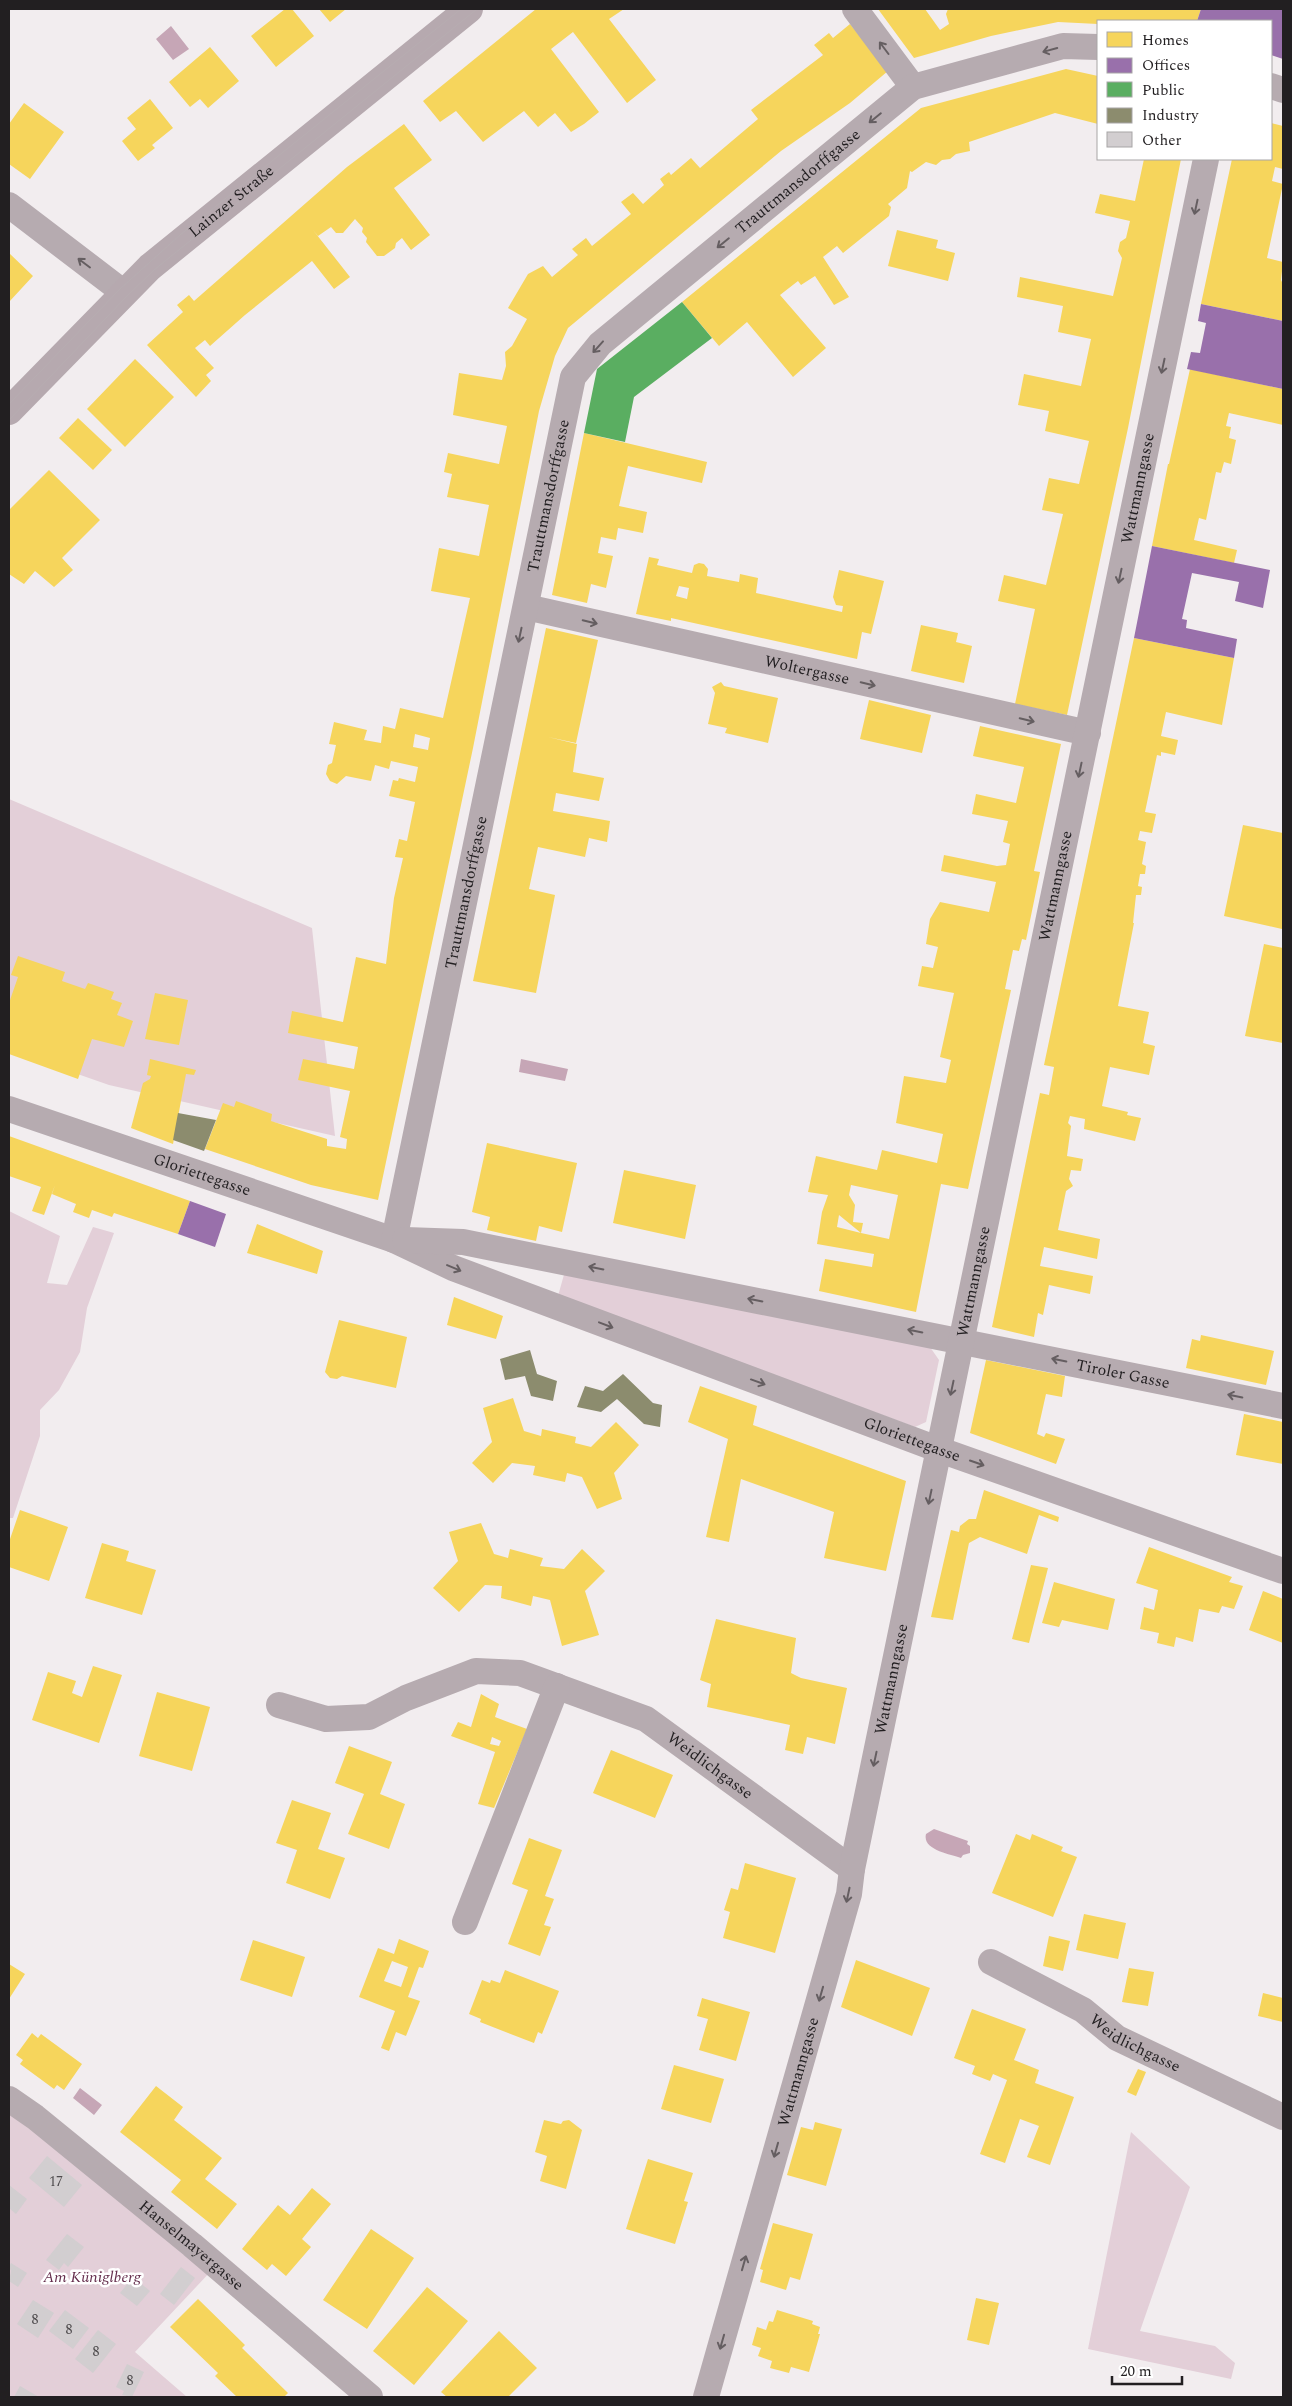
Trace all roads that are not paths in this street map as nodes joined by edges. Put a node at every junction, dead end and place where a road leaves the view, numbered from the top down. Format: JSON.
{"nodes":[{"id":1,"x":469,"y":9,"type":"edge"},
{"id":2,"x":855,"y":9,"type":"edge"},
{"id":3,"x":1097,"y":47,"type":"edge"},
{"id":4,"x":913,"y":87,"type":"junction"},
{"id":5,"x":1206,"y":160,"type":"edge"},
{"id":6,"x":9,"y":205,"type":"edge"},
{"id":7,"x":123,"y":292,"type":"junction"},
{"id":8,"x":9,"y":412,"type":"edge"},
{"id":9,"x":526,"y":607,"type":"junction"},
{"id":10,"x":1088,"y":734,"type":"junction"},
{"id":11,"x":9,"y":1109,"type":"edge"},
{"id":12,"x":394,"y":1240,"type":"junction"},
{"id":13,"x":555,"y":1260,"type":"junction"},
{"id":14,"x":544,"y":1302,"type":"junction"},
{"id":15,"x":962,"y":1340,"type":"junction"},
{"id":16,"x":1283,"y":1406,"type":"edge"},
{"id":17,"x":940,"y":1450,"type":"junction"},
{"id":18,"x":1283,"y":1571,"type":"edge"},
{"id":19,"x":556,"y":1686,"type":"junction"},
{"id":20,"x":279,"y":1705,"type":"dead end"},
{"id":21,"x":852,"y":1869,"type":"junction"},
{"id":22,"x":465,"y":1922,"type":"dead end"},
{"id":23,"x":991,"y":1962,"type":"dead end"},
{"id":24,"x":9,"y":2099,"type":"edge"},
{"id":25,"x":1283,"y":2117,"type":"edge"},
{"id":26,"x":370,"y":2397,"type":"edge"},
{"id":27,"x":706,"y":2397,"type":"edge"}],
"edges":[{"from":1,"to":7,"type":"main road","name":"Lainzer Straße"},
{"from":4,"to":2,"type":"street","one_way":true},
{"from":3,"to":4,"type":"street","name":"Trauttmansdorffgasse","one_way":true},
{"from":4,"to":9,"type":"street","name":"Trauttmansdorffgasse","one_way":true},
{"from":5,"to":10,"type":"street","name":"Wattmanngasse","one_way":true},
{"from":7,"to":6,"type":"street","one_way":true},
{"from":7,"to":8,"type":"main road","name":"Lainzer Straße"},
{"from":9,"to":10,"type":"street","name":"Woltergasse","one_way":true},
{"from":9,"to":12,"type":"street","name":"Trauttmansdorffgasse","one_way":true},
{"from":10,"to":15,"type":"street","name":"Wattmanngasse","one_way":true},
{"from":11,"to":12,"type":"street","name":"Gloriettegasse"},
{"from":12,"to":13,"type":"street","name":"Gloriettegasse"},
{"from":12,"to":14,"type":"street","name":"Gloriettegasse","one_way":true},
{"from":13,"to":14,"type":"street"},
{"from":15,"to":13,"type":"street","name":"Gloriettegasse","one_way":true},
{"from":14,"to":17,"type":"street","name":"Gloriettegasse","one_way":true},
{"from":16,"to":15,"type":"street","name":"Tiroler Gasse","one_way":true},
{"from":15,"to":17,"type":"street","name":"Wattmanngasse","one_way":true},
{"from":17,"to":18,"type":"street","name":"Gloriettegasse","one_way":true},
{"from":17,"to":21,"type":"street","name":"Wattmanngasse","one_way":true},
{"from":19,"to":20,"type":"street","name":"Weidlichgasse"},
{"from":19,"to":21,"type":"street","name":"Weidlichgasse"},
{"from":19,"to":22,"type":"street"},
{"from":21,"to":27,"type":"street","name":"Wattmanngasse","one_way":true},
{"from":23,"to":25,"type":"street","name":"Weidlichgasse"},
{"from":24,"to":26,"type":"street","name":"Hanselmayergasse"}]}
